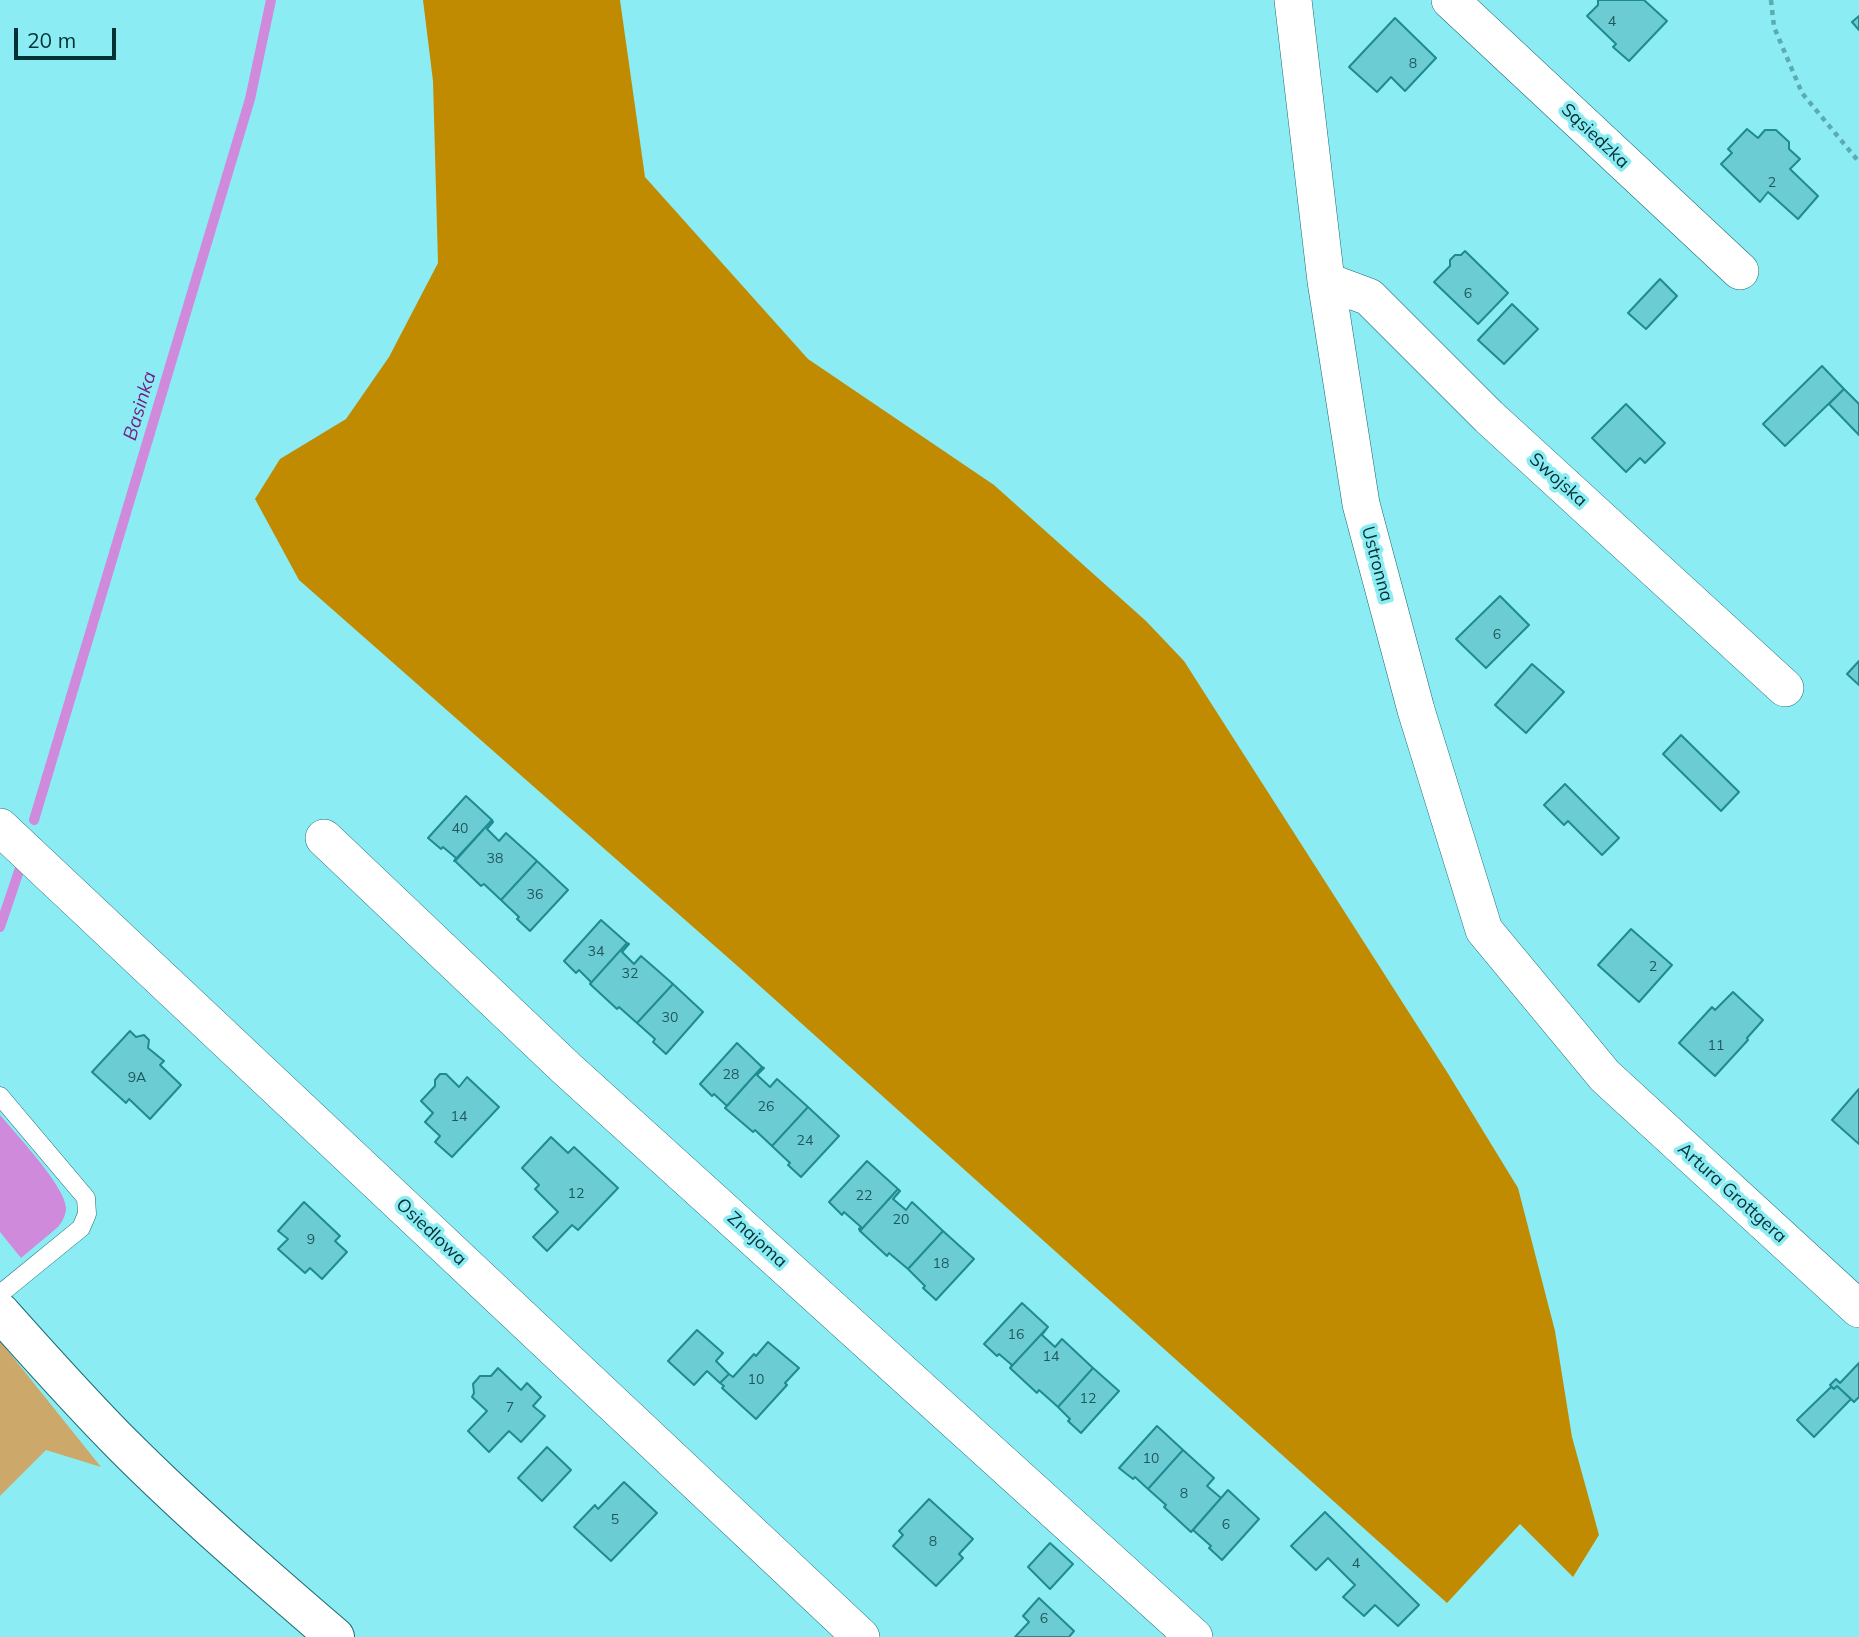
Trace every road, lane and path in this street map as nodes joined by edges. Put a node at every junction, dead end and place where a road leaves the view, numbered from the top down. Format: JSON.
{"nodes":[{"id":1,"x":1293,"y":0,"type":"edge"},
{"id":2,"x":1450,"y":0,"type":"edge"},
{"id":3,"x":1771,"y":0,"type":"edge"},
{"id":4,"x":1859,"y":162,"type":"edge"},
{"id":5,"x":1740,"y":271,"type":"dead end"},
{"id":6,"x":1326,"y":281,"type":"junction"},
{"id":7,"x":1785,"y":688,"type":"dead end"},
{"id":8,"x":0,"y":827,"type":"edge"},
{"id":9,"x":324,"y":838,"type":"dead end"},
{"id":10,"x":1605,"y":1076,"type":"joint"},
{"id":11,"x":0,"y":1096,"type":"edge"},
{"id":12,"x":0,"y":1294,"type":"edge"},
{"id":13,"x":1859,"y":1309,"type":"edge"},
{"id":14,"x":0,"y":1312,"type":"edge"},
{"id":15,"x":335,"y":1637,"type":"edge"},
{"id":16,"x":862,"y":1637,"type":"edge"},
{"id":17,"x":1194,"y":1637,"type":"edge"}],
"edges":[{"from":1,"to":6,"type":"street","name":"Ustronna"},
{"from":2,"to":5,"type":"street","name":"Sąsiedzka"},
{"from":3,"to":4,"type":"path"},
{"from":6,"to":7,"type":"street","name":"Swojska"},
{"from":6,"to":10,"type":"street","name":"Ustronna"},
{"from":8,"to":16,"type":"street","name":"Osiedlowa"},
{"from":9,"to":17,"type":"street","name":"Znajoma"},
{"from":10,"to":13,"type":"street","name":"Artura Grottgera"},
{"from":11,"to":12,"type":"lane"},
{"from":14,"to":15,"type":"main road"}]}
